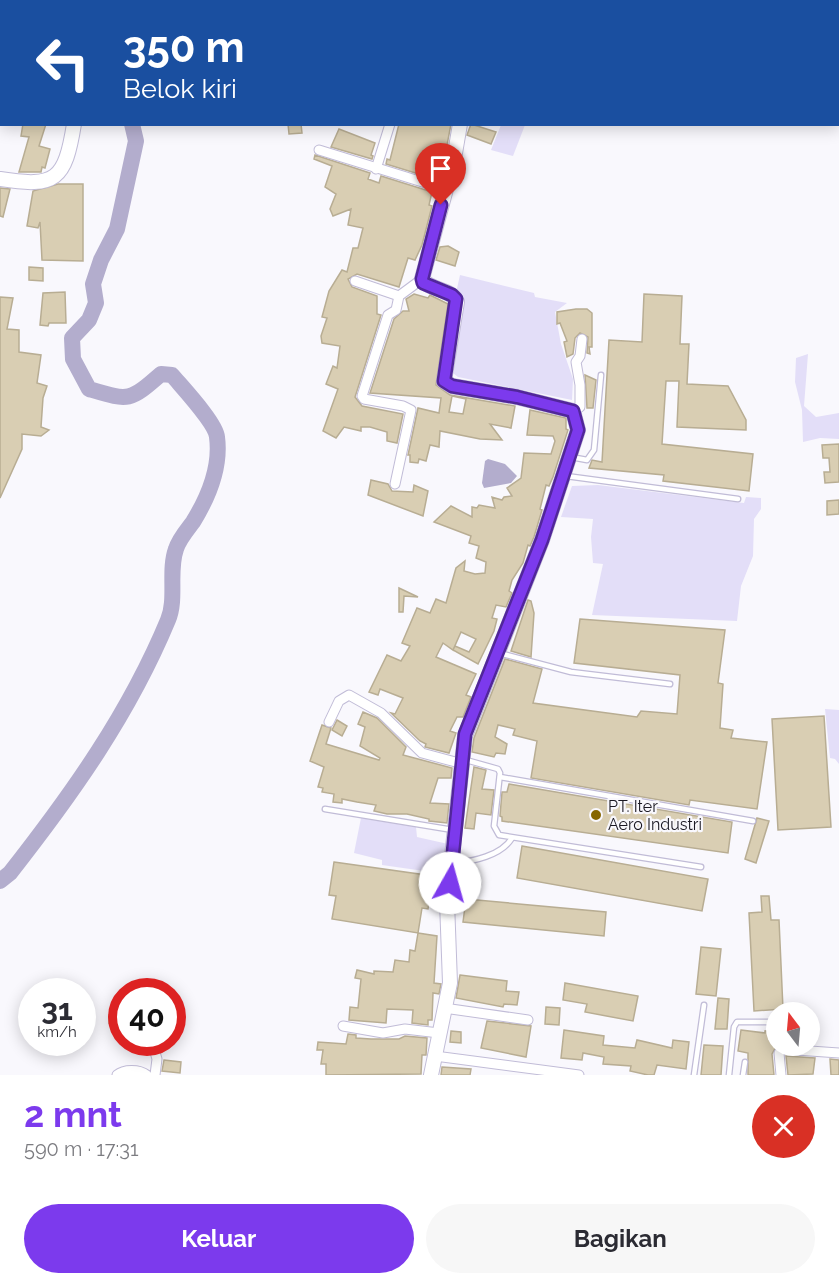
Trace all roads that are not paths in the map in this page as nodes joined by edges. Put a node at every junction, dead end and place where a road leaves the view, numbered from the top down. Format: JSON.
{"nodes":[{"id":1,"x":74,"y":126,"type":"edge"},
{"id":2,"x":389,"y":126,"type":"edge"},
{"id":3,"x":460,"y":126,"type":"edge"},
{"id":4,"x":319,"y":150,"type":"dead end"},
{"id":5,"x":376,"y":169,"type":"junction"},
{"id":6,"x":0,"y":179,"type":"edge"},
{"id":7,"x":445,"y":189,"type":"junction"},
{"id":8,"x":422,"y":279,"type":"junction"},
{"id":9,"x":355,"y":281,"type":"dead end"},
{"id":10,"x":399,"y":296,"type":"junction"},
{"id":11,"x":582,"y":339,"type":"dead end"},
{"id":12,"x":601,"y":375,"type":"dead end"},
{"id":13,"x":573,"y":411,"type":"junction"},
{"id":14,"x":571,"y":457,"type":"junction"},
{"id":15,"x":563,"y":476,"type":"junction"},
{"id":16,"x":395,"y":484,"type":"dead end"},
{"id":17,"x":738,"y":499,"type":"dead end"},
{"id":18,"x":497,"y":652,"type":"junction"},
{"id":19,"x":670,"y":684,"type":"dead end"},
{"id":20,"x":329,"y":722,"type":"dead end"},
{"id":21,"x":463,"y":761,"type":"junction"},
{"id":22,"x":500,"y":777,"type":"junction"},
{"id":23,"x":326,"y":809,"type":"dead end"},
{"id":24,"x":753,"y":821,"type":"dead end"},
{"id":25,"x":456,"y":830,"type":"junction"},
{"id":26,"x":512,"y":837,"type":"junction"},
{"id":27,"x":453,"y":864,"type":"junction"},
{"id":28,"x":701,"y":867,"type":"dead end"},
{"id":29,"x":704,"y":1005,"type":"dead end"},
{"id":30,"x":444,"y":1008,"type":"junction"},
{"id":31,"x":528,"y":1020,"type":"dead end"},
{"id":32,"x":766,"y":1023,"type":"edge"},
{"id":33,"x":343,"y":1026,"type":"dead end"},
{"id":34,"x":439,"y":1033,"type":"junction"},
{"id":35,"x":839,"y":1053,"type":"edge"},
{"id":36,"x":156,"y":1056,"type":"edge"},
{"id":37,"x":435,"y":1056,"type":"junction"},
{"id":38,"x":745,"y":1062,"type":"dead end"},
{"id":39,"x":117,"y":1075,"type":"edge"},
{"id":40,"x":147,"y":1075,"type":"edge"},
{"id":41,"x":155,"y":1075,"type":"edge"},
{"id":42,"x":431,"y":1075,"type":"edge"},
{"id":43,"x":578,"y":1075,"type":"edge"},
{"id":44,"x":694,"y":1075,"type":"edge"},
{"id":45,"x":729,"y":1075,"type":"edge"},
{"id":46,"x":743,"y":1075,"type":"edge"},
{"id":47,"x":781,"y":1075,"type":"edge"}],
"edges":[{"from":1,"to":6,"type":"street"},
{"from":2,"to":5,"type":"street"},
{"from":3,"to":7,"type":"street"},
{"from":4,"to":5,"type":"street"},
{"from":5,"to":7,"type":"street"},
{"from":7,"to":8,"type":"street"},
{"from":8,"to":10,"type":"street"},
{"from":8,"to":13,"type":"street"},
{"from":9,"to":10,"type":"street"},
{"from":10,"to":16,"type":"street"},
{"from":11,"to":13,"type":"street"},
{"from":12,"to":14,"type":"lane"},
{"from":13,"to":14,"type":"street"},
{"from":14,"to":15,"type":"street"},
{"from":15,"to":17,"type":"lane"},
{"from":15,"to":18,"type":"street"},
{"from":18,"to":19,"type":"lane"},
{"from":18,"to":21,"type":"street"},
{"from":20,"to":21,"type":"street"},
{"from":21,"to":22,"type":"lane"},
{"from":21,"to":25,"type":"street"},
{"from":22,"to":24,"type":"lane"},
{"from":22,"to":26,"type":"lane"},
{"from":23,"to":25,"type":"lane"},
{"from":25,"to":27,"type":"street"},
{"from":26,"to":27,"type":"lane"},
{"from":26,"to":28,"type":"lane"},
{"from":27,"to":30,"type":"street"},
{"from":29,"to":44,"type":"lane"},
{"from":30,"to":31,"type":"street"},
{"from":30,"to":34,"type":"street"},
{"from":32,"to":45,"type":"lane"},
{"from":33,"to":34,"type":"street"},
{"from":34,"to":37,"type":"street"},
{"from":35,"to":47,"type":"street"},
{"from":36,"to":41,"type":"street"},
{"from":37,"to":42,"type":"street"},
{"from":37,"to":43,"type":"street"},
{"from":38,"to":46,"type":"lane"},
{"from":39,"to":40,"type":"street"}]}
